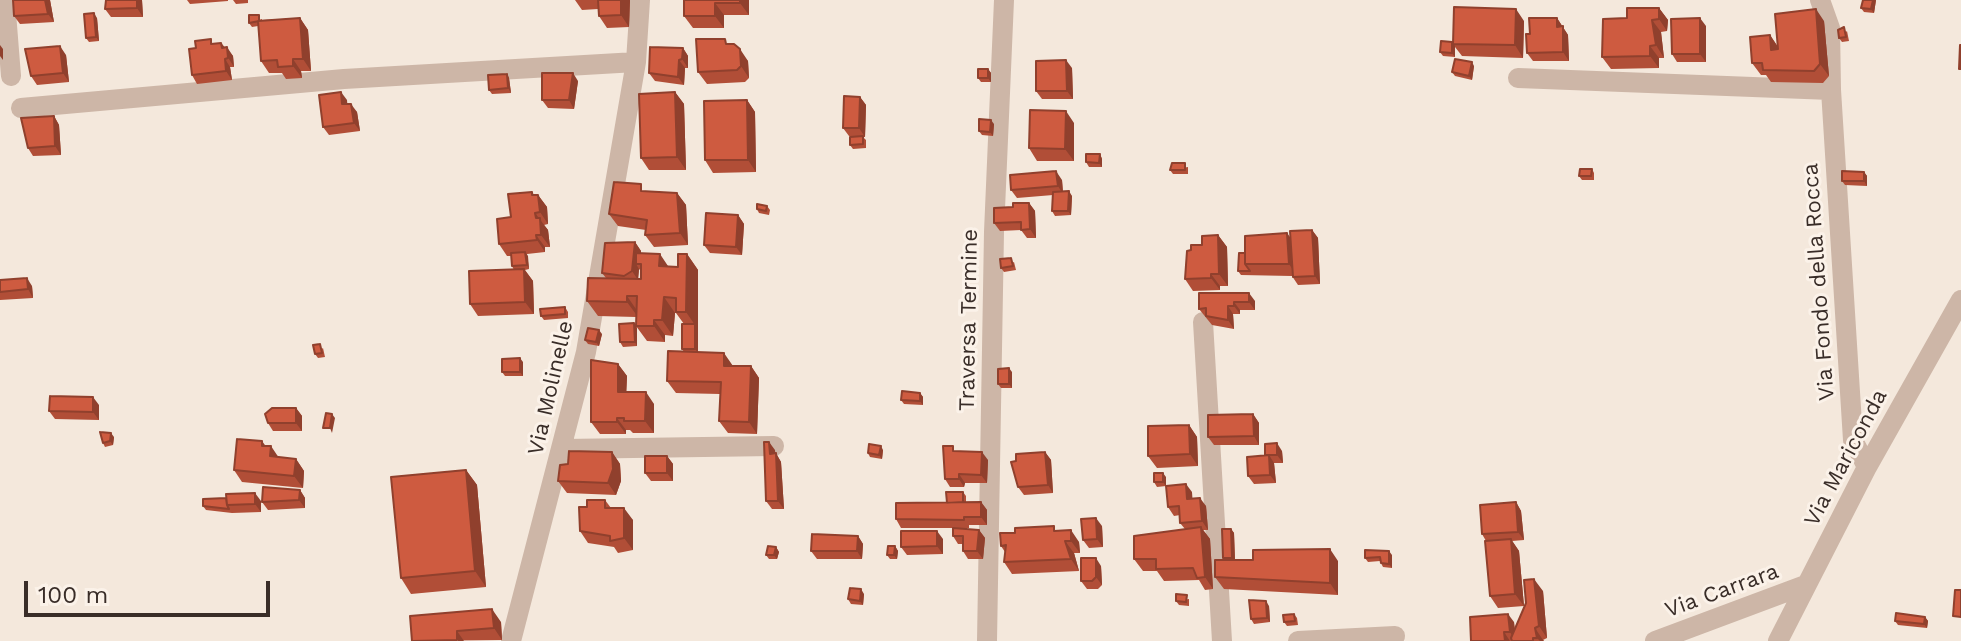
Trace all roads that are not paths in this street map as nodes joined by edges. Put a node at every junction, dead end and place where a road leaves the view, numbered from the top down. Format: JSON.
{"nodes":[{"id":1,"x":5,"y":0,"type":"edge"},
{"id":2,"x":640,"y":0,"type":"edge"},
{"id":3,"x":1004,"y":0,"type":"edge"},
{"id":4,"x":1820,"y":0,"type":"edge"},
{"id":5,"x":636,"y":62,"type":"junction"},
{"id":6,"x":11,"y":76,"type":"dead end"},
{"id":7,"x":1518,"y":78,"type":"dead end"},
{"id":8,"x":1831,"y":90,"type":"junction"},
{"id":9,"x":21,"y":108,"type":"dead end"},
{"id":10,"x":1961,"y":300,"type":"edge"},
{"id":11,"x":1203,"y":322,"type":"edge"},
{"id":12,"x":774,"y":446,"type":"dead end"},
{"id":13,"x":563,"y":449,"type":"junction"},
{"id":14,"x":1867,"y":467,"type":"junction"},
{"id":15,"x":1805,"y":585,"type":"junction"},
{"id":16,"x":1395,"y":636,"type":"dead end"},
{"id":17,"x":511,"y":641,"type":"edge"},
{"id":18,"x":987,"y":641,"type":"edge"},
{"id":19,"x":1222,"y":641,"type":"edge"},
{"id":20,"x":1298,"y":641,"type":"edge"},
{"id":21,"x":1655,"y":641,"type":"edge"},
{"id":22,"x":1778,"y":641,"type":"edge"}],
"edges":[{"from":1,"to":6,"type":"street"},
{"from":2,"to":5,"type":"street","name":"Via Molinelle"},
{"from":3,"to":18,"type":"street","name":"Traversa Termine"},
{"from":4,"to":8,"type":"street","name":"Via Fondo della Rocca"},
{"from":5,"to":9,"type":"street"},
{"from":5,"to":13,"type":"street","name":"Via Molinelle"},
{"from":7,"to":8,"type":"street"},
{"from":8,"to":14,"type":"street","name":"Via Fondo della Rocca"},
{"from":10,"to":14,"type":"street","name":"Via Mariconda"},
{"from":11,"to":19,"type":"street"},
{"from":12,"to":13,"type":"street"},
{"from":13,"to":17,"type":"street","name":"Via Molinelle"},
{"from":14,"to":15,"type":"street","name":"Via Mariconda"},
{"from":15,"to":21,"type":"street","name":"Via Carrara"},
{"from":15,"to":22,"type":"street","name":"Via Mariconda"},
{"from":16,"to":20,"type":"street"}]}
